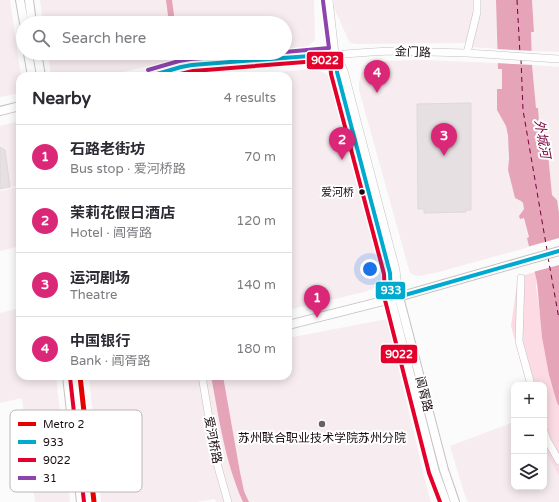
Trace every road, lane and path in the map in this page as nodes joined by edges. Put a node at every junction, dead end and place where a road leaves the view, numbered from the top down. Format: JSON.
{"nodes":[{"id":1,"x":20,"y":0,"type":"edge"},
{"id":2,"x":29,"y":0,"type":"edge"},
{"id":3,"x":329,"y":0,"type":"edge"},
{"id":4,"x":477,"y":0,"type":"edge"},
{"id":5,"x":23,"y":16,"type":"edge"},
{"id":6,"x":31,"y":16,"type":"edge"},
{"id":7,"x":467,"y":53,"type":"junction"},
{"id":8,"x":336,"y":54,"type":"junction"},
{"id":9,"x":292,"y":57,"type":"edge"},
{"id":10,"x":559,"y":58,"type":"edge"},
{"id":11,"x":29,"y":60,"type":"edge"},
{"id":12,"x":38,"y":60,"type":"edge"},
{"id":13,"x":257,"y":60,"type":"edge"},
{"id":14,"x":31,"y":72,"type":"edge"},
{"id":15,"x":40,"y":72,"type":"edge"},
{"id":16,"x":164,"y":72,"type":"edge"},
{"id":17,"x":16,"y":107,"type":"edge"},
{"id":18,"x":0,"y":111,"type":"edge"},
{"id":19,"x":559,"y":251,"type":"edge"},
{"id":20,"x":521,"y":278,"type":"dead end"},
{"id":21,"x":395,"y":298,"type":"junction"},
{"id":22,"x":292,"y":324,"type":"edge"},
{"id":23,"x":67,"y":380,"type":"edge"},
{"id":24,"x":76,"y":380,"type":"edge"},
{"id":25,"x":203,"y":380,"type":"edge"},
{"id":26,"x":531,"y":382,"type":"edge"},
{"id":27,"x":71,"y":410,"type":"edge"},
{"id":28,"x":80,"y":410,"type":"edge"},
{"id":29,"x":547,"y":440,"type":"edge"},
{"id":30,"x":559,"y":462,"type":"edge"},
{"id":31,"x":80,"y":492,"type":"edge"},
{"id":32,"x":89,"y":492,"type":"edge"},
{"id":33,"x":81,"y":502,"type":"edge"},
{"id":34,"x":90,"y":502,"type":"edge"},
{"id":35,"x":228,"y":502,"type":"edge"},
{"id":36,"x":446,"y":502,"type":"edge"},
{"id":37,"x":455,"y":502,"type":"edge"}],
"edges":[{"from":1,"to":5,"type":"main road"},
{"from":2,"to":6,"type":"main road"},
{"from":3,"to":8,"type":"street","name":"阊胥路"},
{"from":4,"to":7,"type":"street"},
{"from":7,"to":8,"type":"street","name":"金门路"},
{"from":7,"to":10,"type":"street","name":"金门路"},
{"from":8,"to":9,"type":"street","name":"金门路"},
{"from":8,"to":21,"type":"street","name":"阊胥路"},
{"from":11,"to":14,"type":"main road"},
{"from":12,"to":15,"type":"main road"},
{"from":13,"to":16,"type":"street","name":"金门路"},
{"from":17,"to":18,"type":"main road"},
{"from":19,"to":21,"type":"main road"},
{"from":20,"to":26,"type":"street"},
{"from":21,"to":22,"type":"main road"},
{"from":21,"to":36,"type":"main road","name":"阊胥路"},
{"from":21,"to":37,"type":"main road","name":"阊胥路"},
{"from":23,"to":27,"type":"main road"},
{"from":24,"to":28,"type":"main road"},
{"from":25,"to":35,"type":"street","name":"爱河桥路"},
{"from":29,"to":30,"type":"street"},
{"from":31,"to":33,"type":"main road"},
{"from":32,"to":34,"type":"main road"}]}
